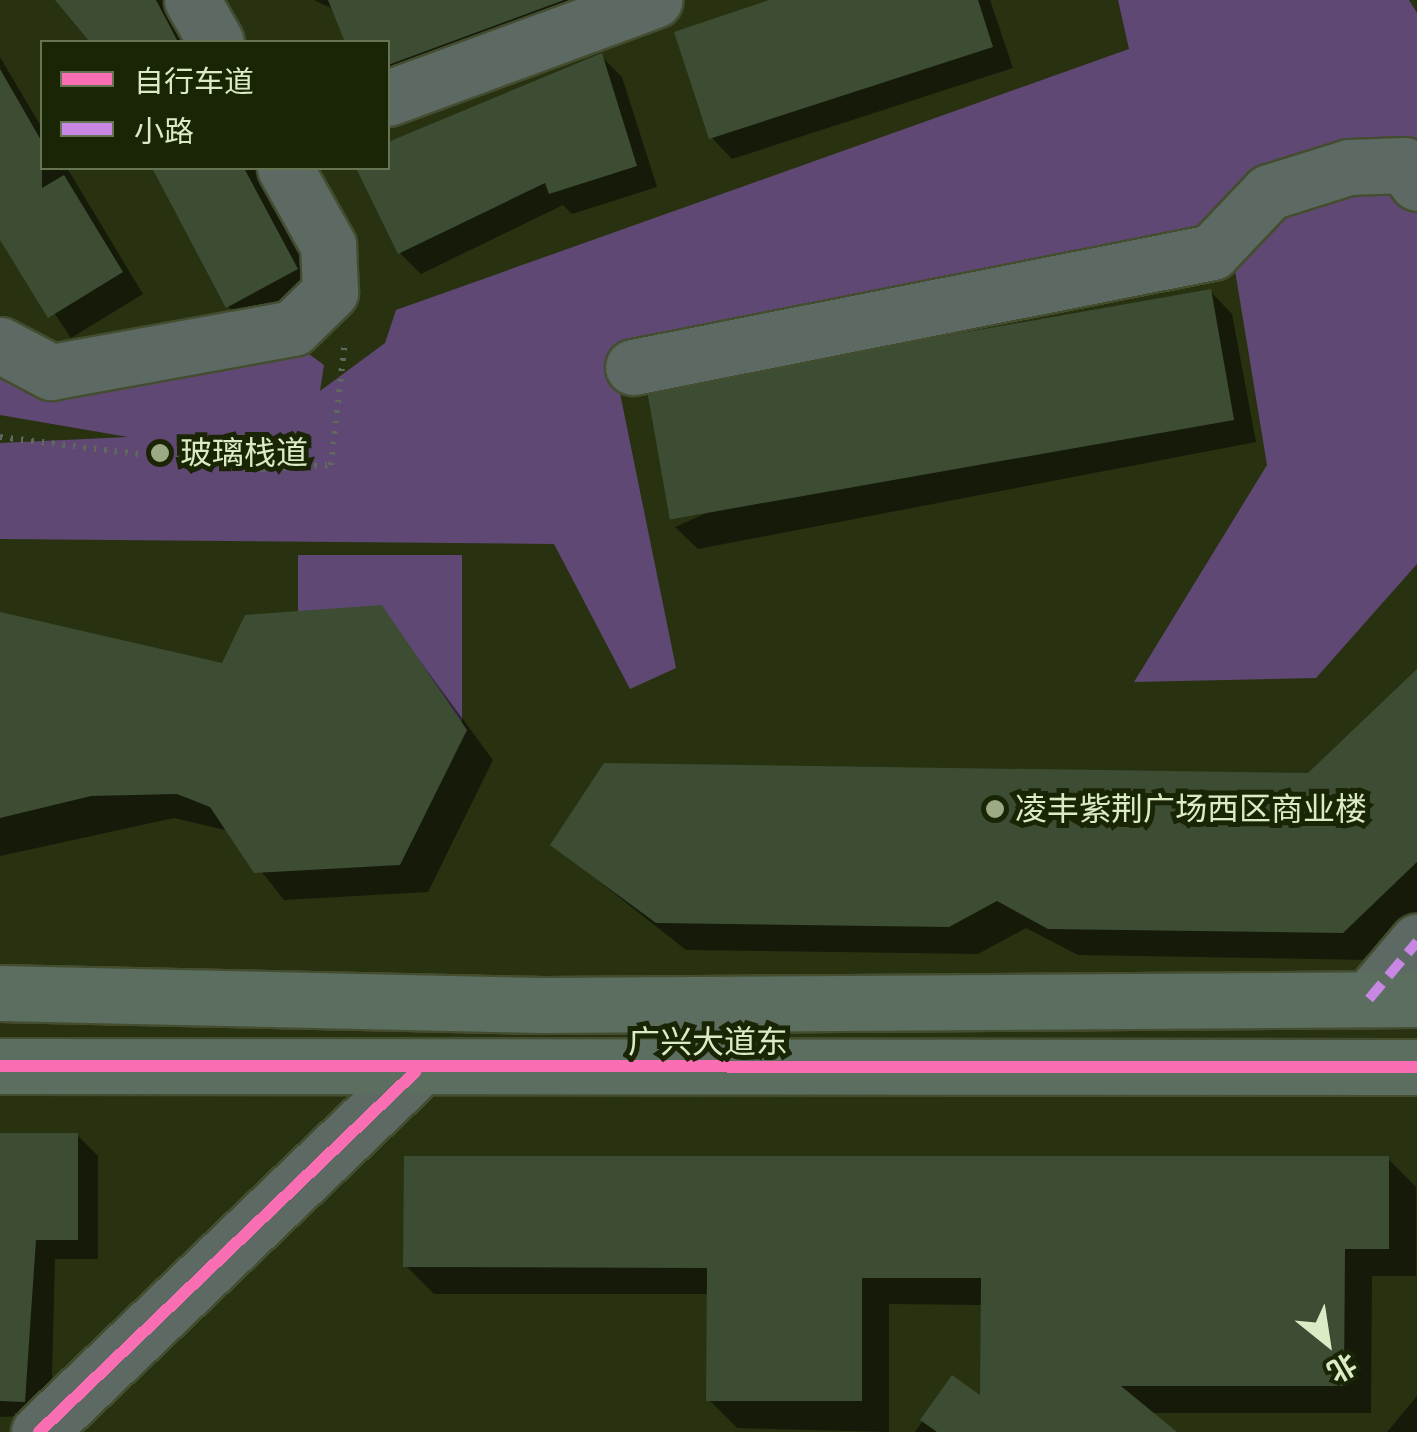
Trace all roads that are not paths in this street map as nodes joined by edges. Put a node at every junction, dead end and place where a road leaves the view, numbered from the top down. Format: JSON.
{"nodes":[{"id":1,"x":192,"y":0,"type":"edge"},
{"id":2,"x":654,"y":0,"type":"edge"},
{"id":3,"x":215,"y":40,"type":"edge"},
{"id":4,"x":390,"y":97,"type":"edge"},
{"id":5,"x":287,"y":170,"type":"edge"},
{"id":6,"x":1417,"y":182,"type":"edge"},
{"id":7,"x":0,"y":345,"type":"edge"},
{"id":8,"x":633,"y":367,"type":"dead end"},
{"id":9,"x":1417,"y":942,"type":"edge"},
{"id":10,"x":0,"y":993,"type":"edge"},
{"id":11,"x":1393,"y":999,"type":"edge"},
{"id":12,"x":0,"y":1066,"type":"edge"},
{"id":13,"x":1417,"y":1067,"type":"edge"},
{"id":14,"x":416,"y":1072,"type":"junction"},
{"id":15,"x":39,"y":1432,"type":"edge"}],
"edges":[{"from":1,"to":3,"type":"street"},
{"from":2,"to":4,"type":"street"},
{"from":5,"to":7,"type":"street"},
{"from":6,"to":8,"type":"street"},
{"from":9,"to":11,"type":"street"},
{"from":10,"to":11,"type":"highway","name":"广兴大道东"},
{"from":12,"to":14,"type":"highway","name":"广兴大道东"},
{"from":13,"to":14,"type":"highway","name":"广兴大道东"},
{"from":14,"to":15,"type":"street"}]}
